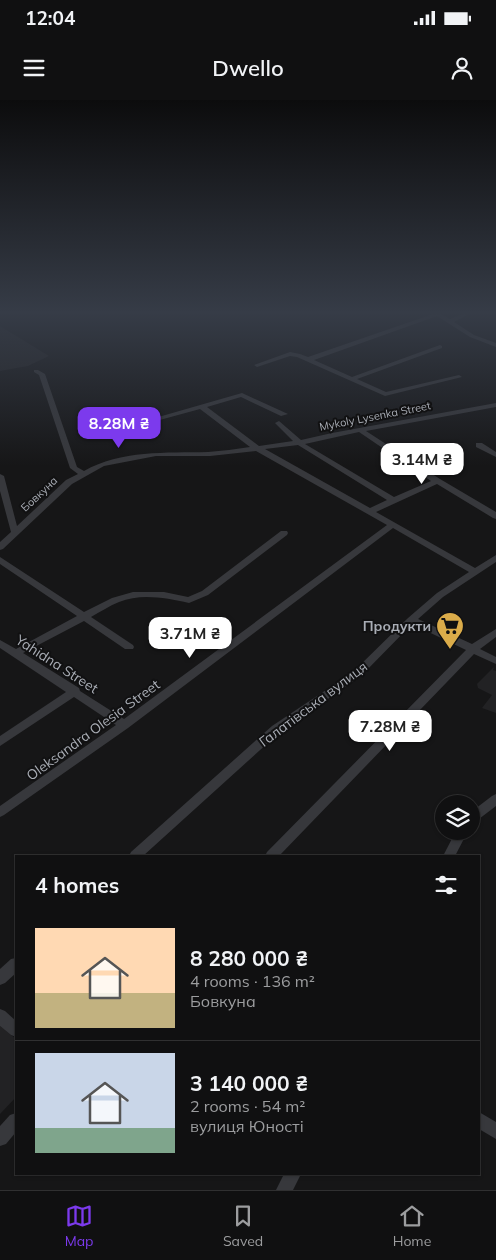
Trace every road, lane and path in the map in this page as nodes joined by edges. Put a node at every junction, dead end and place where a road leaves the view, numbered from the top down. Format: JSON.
{"nodes":[{"id":1,"x":321,"y":365,"type":"edge"},
{"id":2,"x":390,"y":365,"type":"edge"},
{"id":3,"x":36,"y":371,"type":"dead end"},
{"id":4,"x":459,"y":377,"type":"dead end"},
{"id":5,"x":351,"y":379,"type":"junction"},
{"id":6,"x":496,"y":405,"type":"edge"},
{"id":7,"x":202,"y":407,"type":"junction"},
{"id":8,"x":284,"y":414,"type":"dead end"},
{"id":9,"x":146,"y":422,"type":"dead end"},
{"id":10,"x":280,"y":422,"type":"dead end"},
{"id":11,"x":360,"y":430,"type":"junction"},
{"id":12,"x":299,"y":444,"type":"junction"},
{"id":13,"x":479,"y":445,"type":"dead end"},
{"id":14,"x":258,"y":448,"type":"junction"},
{"id":15,"x":496,"y":455,"type":"edge"},
{"id":16,"x":83,"y":474,"type":"junction"},
{"id":17,"x":0,"y":476,"type":"edge"},
{"id":18,"x":437,"y":481,"type":"junction"},
{"id":19,"x":394,"y":501,"type":"junction"},
{"id":20,"x":371,"y":511,"type":"junction"},
{"id":21,"x":496,"y":516,"type":"edge"},
{"id":22,"x":393,"y":524,"type":"junction"},
{"id":23,"x":15,"y":533,"type":"junction"},
{"id":24,"x":284,"y":533,"type":"dead end"},
{"id":25,"x":0,"y":546,"type":"edge"},
{"id":26,"x":496,"y":558,"type":"edge"},
{"id":27,"x":0,"y":560,"type":"edge"},
{"id":28,"x":475,"y":571,"type":"junction"},
{"id":29,"x":82,"y":616,"type":"junction"},
{"id":30,"x":411,"y":620,"type":"junction"},
{"id":31,"x":496,"y":632,"type":"edge"},
{"id":32,"x":0,"y":643,"type":"edge"},
{"id":33,"x":129,"y":647,"type":"dead end"},
{"id":34,"x":474,"y":648,"type":"junction"},
{"id":35,"x":16,"y":654,"type":"junction"},
{"id":36,"x":496,"y":660,"type":"edge"},
{"id":37,"x":75,"y":691,"type":"junction"},
{"id":38,"x":124,"y":725,"type":"junction"},
{"id":39,"x":0,"y":742,"type":"edge"},
{"id":40,"x":496,"y":799,"type":"edge"},
{"id":41,"x":0,"y":812,"type":"edge"},
{"id":42,"x":480,"y":812,"type":"edge"},
{"id":43,"x":457,"y":840,"type":"edge"},
{"id":44,"x":136,"y":855,"type":"edge"},
{"id":45,"x":272,"y":855,"type":"edge"},
{"id":46,"x":450,"y":855,"type":"edge"},
{"id":47,"x":15,"y":965,"type":"edge"},
{"id":48,"x":0,"y":978,"type":"edge"},
{"id":49,"x":0,"y":1016,"type":"edge"},
{"id":50,"x":15,"y":1029,"type":"edge"},
{"id":51,"x":480,"y":1121,"type":"edge"},
{"id":52,"x":15,"y":1122,"type":"edge"},
{"id":53,"x":496,"y":1130,"type":"edge"},
{"id":54,"x":0,"y":1138,"type":"edge"},
{"id":55,"x":292,"y":1175,"type":"edge"},
{"id":56,"x":284,"y":1190,"type":"edge"}],
"edges":[{"from":1,"to":5,"type":"street"},
{"from":2,"to":5,"type":"street"},
{"from":3,"to":16,"type":"street"},
{"from":4,"to":5,"type":"street"},
{"from":6,"to":11,"type":"street","name":"Mykoly Lysenka Street"},
{"from":7,"to":8,"type":"street"},
{"from":7,"to":9,"type":"street"},
{"from":7,"to":14,"type":"street"},
{"from":10,"to":12,"type":"street"},
{"from":11,"to":12,"type":"street","name":"Mykoly Lysenka Street"},
{"from":11,"to":18,"type":"street"},
{"from":12,"to":14,"type":"street","name":"Mykoly Lysenka Street"},
{"from":12,"to":19,"type":"street"},
{"from":13,"to":15,"type":"street"},
{"from":14,"to":16,"type":"street","name":"Бовкуна"},
{"from":14,"to":20,"type":"street"},
{"from":16,"to":23,"type":"street","name":"Бовкуна"},
{"from":17,"to":23,"type":"street"},
{"from":18,"to":19,"type":"street"},
{"from":18,"to":21,"type":"street"},
{"from":19,"to":20,"type":"street"},
{"from":20,"to":22,"type":"street"},
{"from":22,"to":28,"type":"street"},
{"from":22,"to":38,"type":"street","name":"Oleksandra Olesia Street"},
{"from":23,"to":25,"type":"street","name":"Бовкуна"},
{"from":24,"to":29,"type":"street"},
{"from":26,"to":28,"type":"street","name":"Галатівська вулиця"},
{"from":27,"to":29,"type":"street"},
{"from":28,"to":30,"type":"street","name":"Галатівська вулиця"},
{"from":29,"to":33,"type":"street"},
{"from":29,"to":35,"type":"street"},
{"from":30,"to":34,"type":"street"},
{"from":30,"to":44,"type":"street","name":"Галатівська вулиця"},
{"from":31,"to":34,"type":"street"},
{"from":32,"to":35,"type":"street","name":"Yahidna Street"},
{"from":34,"to":36,"type":"street"},
{"from":34,"to":45,"type":"street"},
{"from":35,"to":37,"type":"street","name":"Yahidna Street"},
{"from":37,"to":38,"type":"street","name":"Yahidna Street"},
{"from":37,"to":39,"type":"street"},
{"from":38,"to":41,"type":"street","name":"Oleksandra Olesia Street"},
{"from":40,"to":42,"type":"street"},
{"from":43,"to":46,"type":"street"},
{"from":47,"to":48,"type":"street"},
{"from":49,"to":50,"type":"street"},
{"from":51,"to":53,"type":"street"},
{"from":52,"to":54,"type":"street"},
{"from":55,"to":56,"type":"street"}]}
